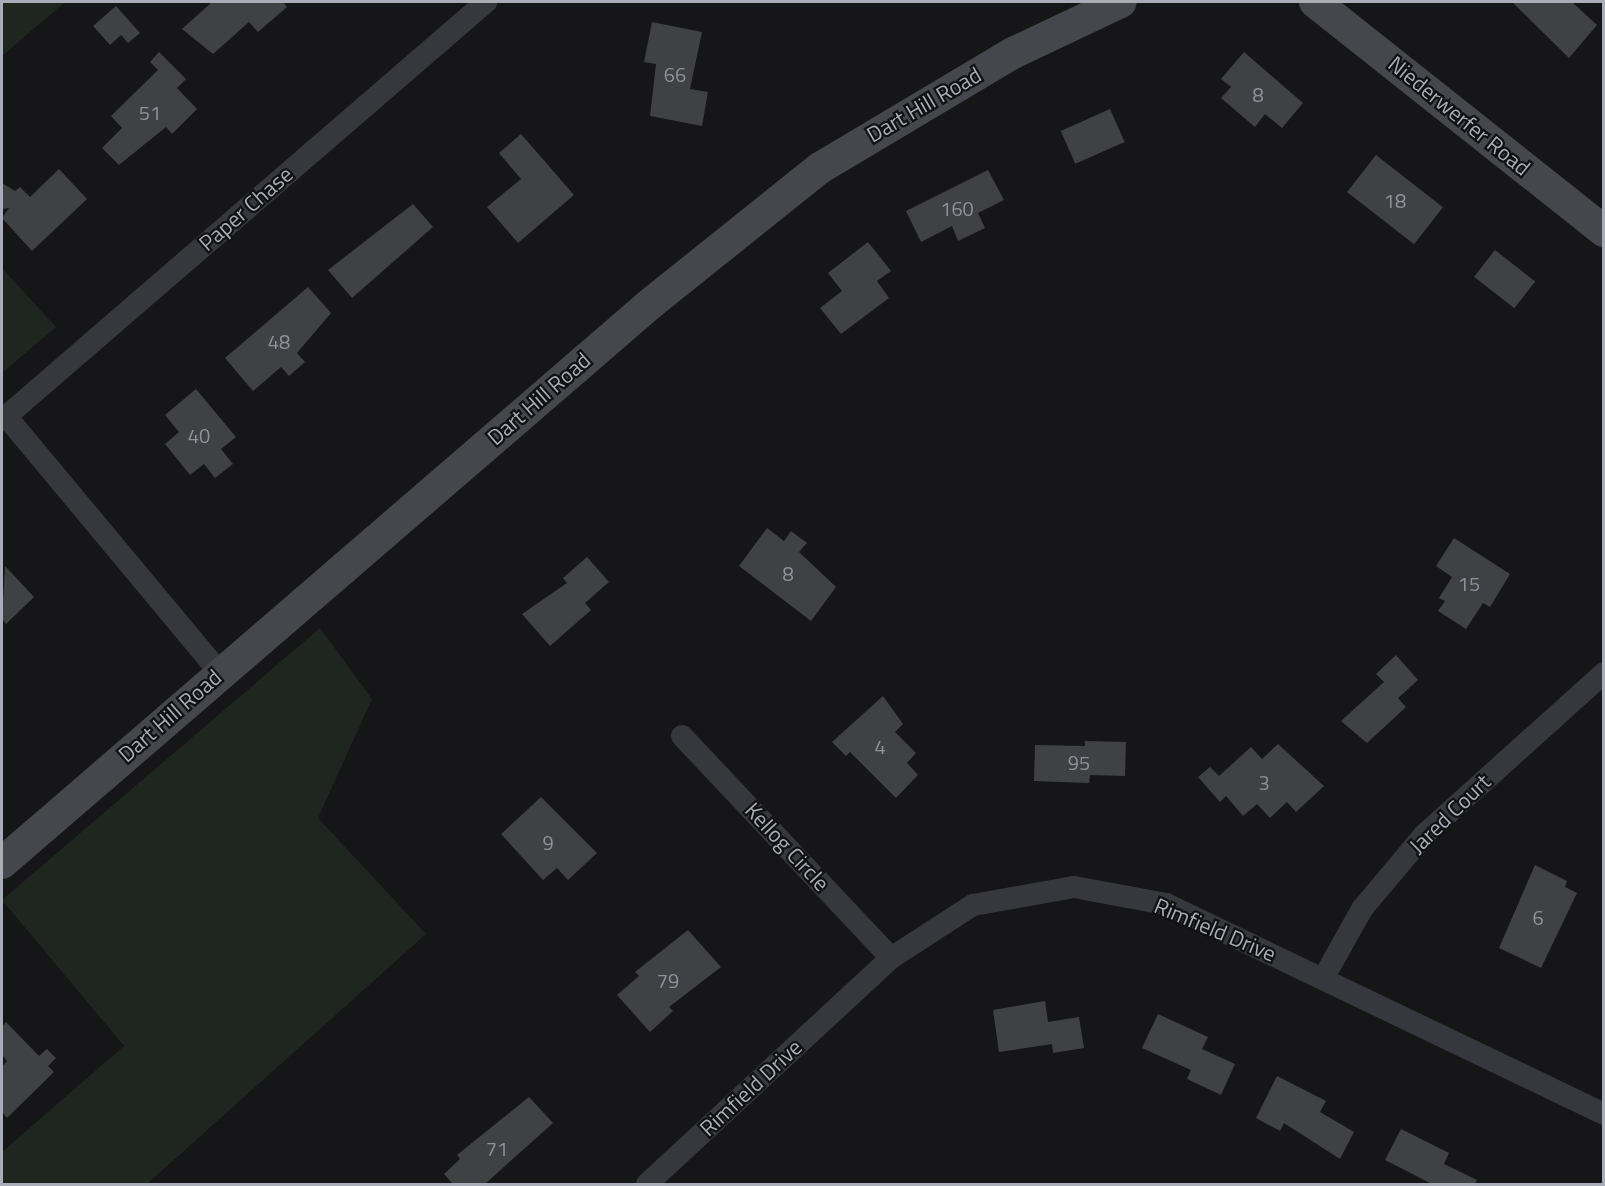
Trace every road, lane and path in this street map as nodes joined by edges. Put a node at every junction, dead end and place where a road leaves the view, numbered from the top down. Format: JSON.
{"nodes":[{"id":1,"x":486,"y":2,"type":"edge"},
{"id":2,"x":1121,"y":2,"type":"edge"},
{"id":3,"x":1316,"y":2,"type":"edge"},
{"id":4,"x":1604,"y":231,"type":"edge"},
{"id":5,"x":4,"y":418,"type":"edge"},
{"id":6,"x":220,"y":673,"type":"junction"},
{"id":7,"x":1604,"y":673,"type":"edge"},
{"id":8,"x":682,"y":736,"type":"dead end"},
{"id":9,"x":2,"y":863,"type":"edge"},
{"id":10,"x":891,"y":958,"type":"junction"},
{"id":11,"x":1324,"y":977,"type":"junction"},
{"id":12,"x":1604,"y":1114,"type":"edge"},
{"id":13,"x":647,"y":1185,"type":"edge"}],
"edges":[{"from":1,"to":5,"type":"street","name":"Paper Chase"},
{"from":2,"to":6,"type":"street","name":"Dart Hill Road"},
{"from":3,"to":4,"type":"street","name":"Niederwerfer Road"},
{"from":5,"to":6,"type":"street","name":"Paper Chase"},
{"from":6,"to":9,"type":"street","name":"Dart Hill Road"},
{"from":7,"to":11,"type":"street","name":"Jared Court"},
{"from":8,"to":10,"type":"street","name":"Kellog Circle"},
{"from":10,"to":11,"type":"street","name":"Rimfield Drive"},
{"from":10,"to":13,"type":"street","name":"Rimfield Drive"},
{"from":11,"to":12,"type":"street","name":"Rimfield Drive"}]}
